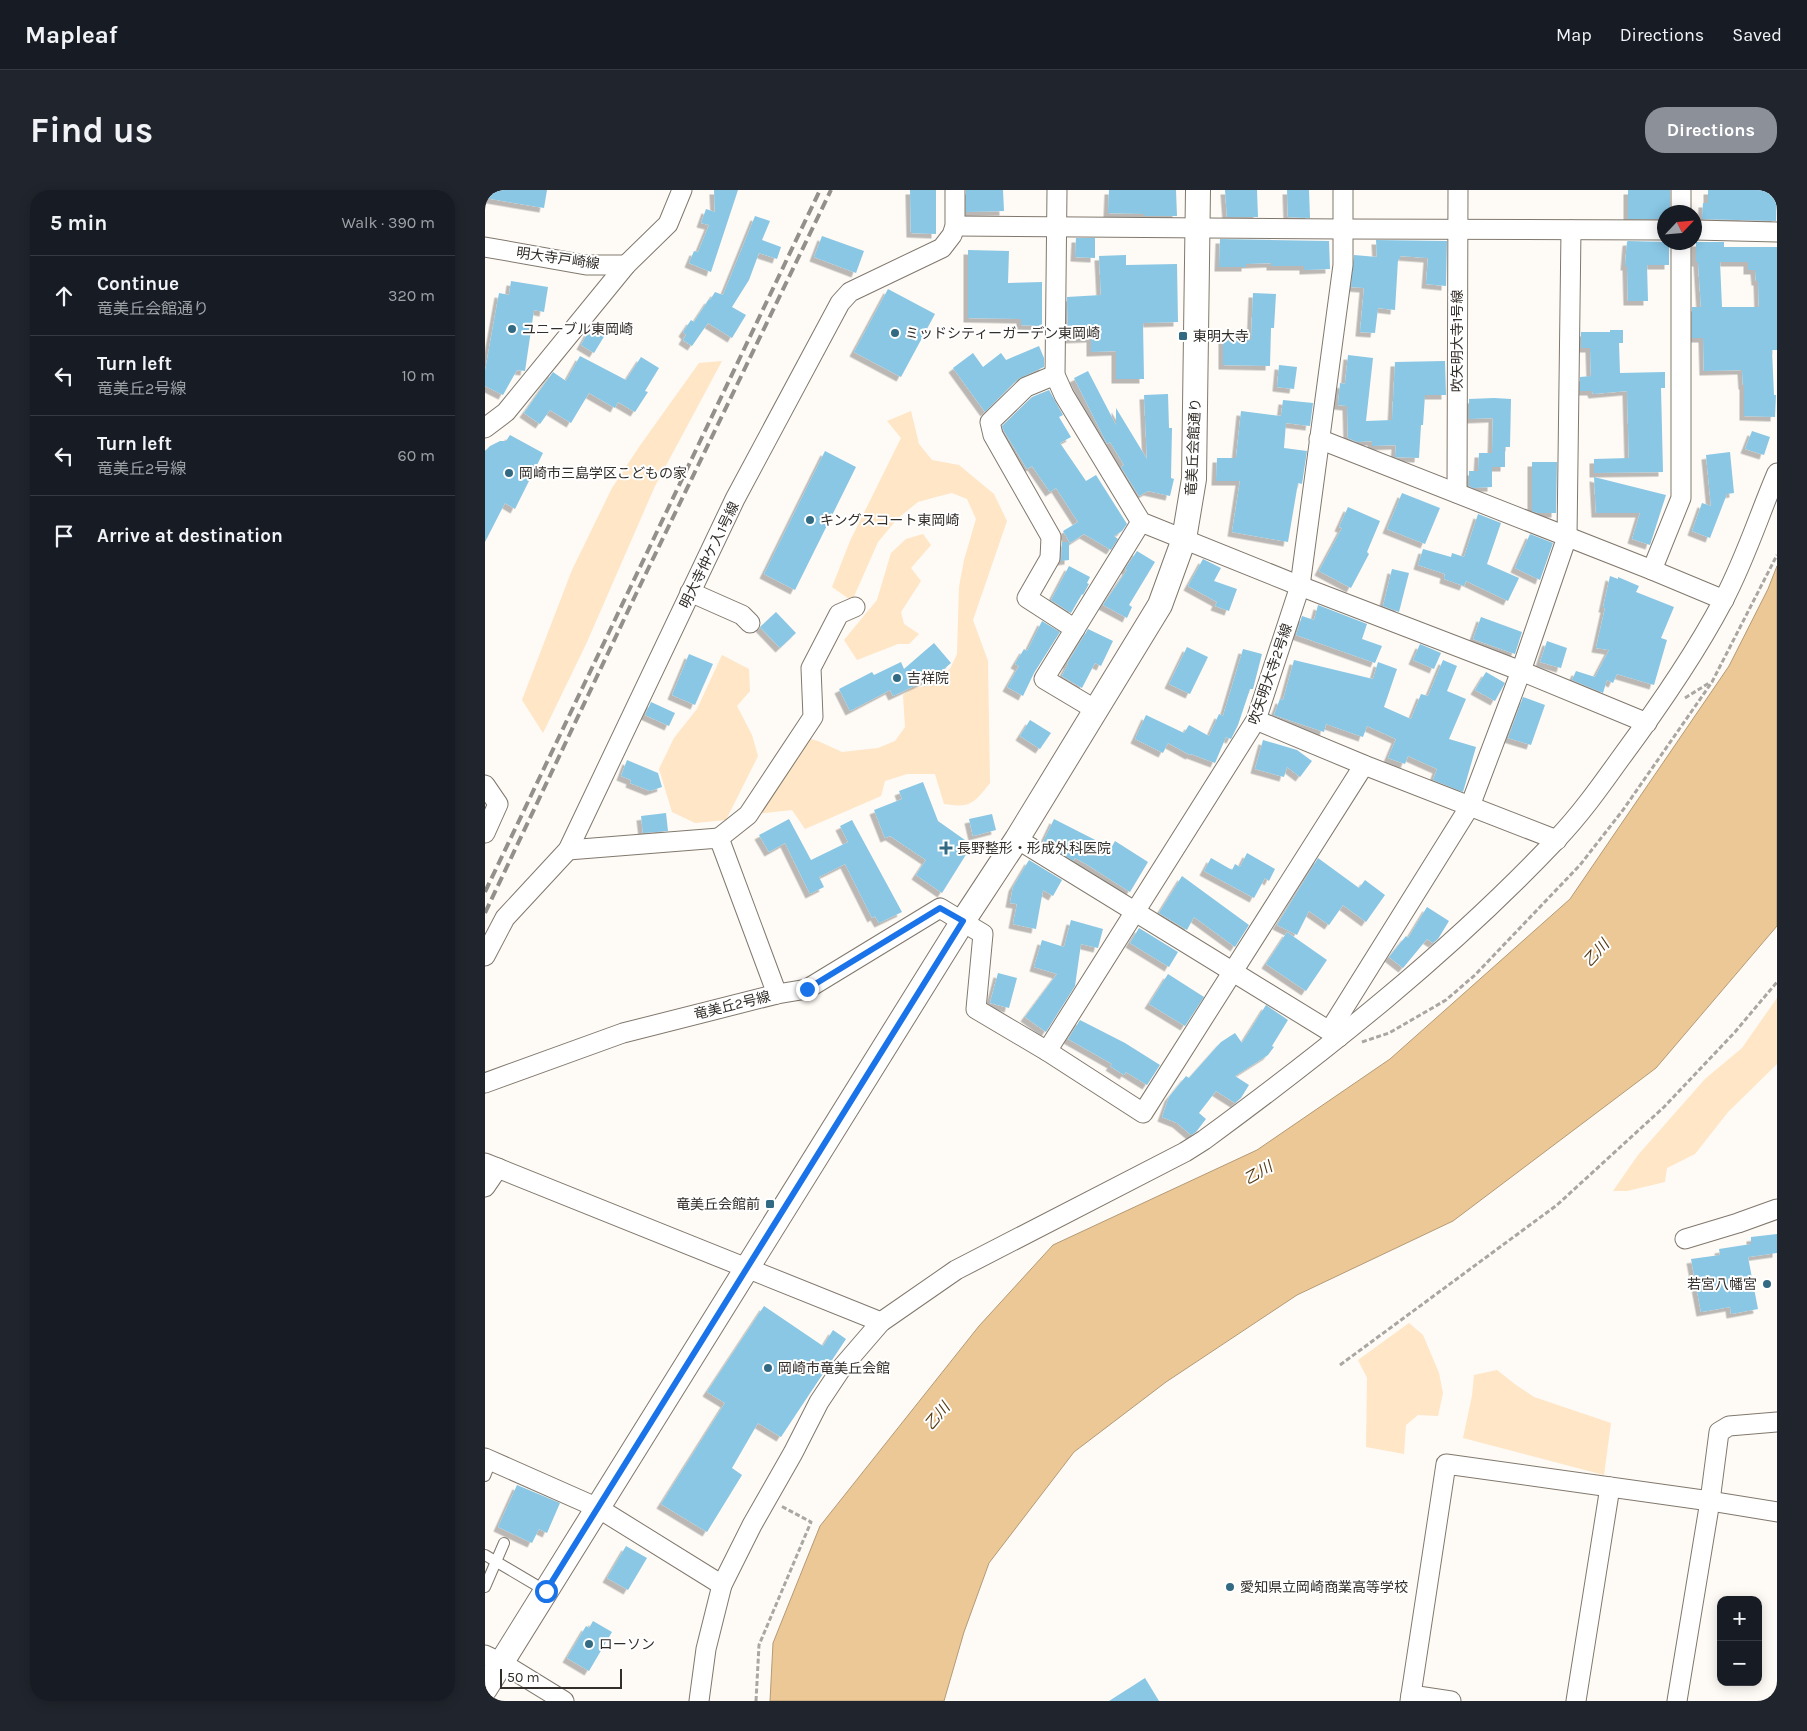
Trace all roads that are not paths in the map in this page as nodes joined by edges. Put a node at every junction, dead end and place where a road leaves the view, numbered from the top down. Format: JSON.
{"nodes":[{"id":1,"x":682,"y":190,"type":"edge"},
{"id":2,"x":955,"y":190,"type":"edge"},
{"id":3,"x":1057,"y":190,"type":"edge"},
{"id":4,"x":1199,"y":190,"type":"edge"},
{"id":5,"x":1343,"y":190,"type":"edge"},
{"id":6,"x":1458,"y":190,"type":"edge"},
{"id":7,"x":1681,"y":190,"type":"edge"},
{"id":8,"x":1681,"y":205,"type":"edge"},
{"id":9,"x":955,"y":226,"type":"junction"},
{"id":10,"x":1057,"y":226,"type":"junction"},
{"id":11,"x":1198,"y":228,"type":"junction"},
{"id":12,"x":1457,"y":229,"type":"junction"},
{"id":13,"x":1343,"y":230,"type":"junction"},
{"id":14,"x":1571,"y":230,"type":"junction"},
{"id":15,"x":1657,"y":230,"type":"edge"},
{"id":16,"x":1702,"y":230,"type":"edge"},
{"id":17,"x":1777,"y":232,"type":"edge"},
{"id":18,"x":485,"y":247,"type":"edge"},
{"id":19,"x":1681,"y":250,"type":"edge"},
{"id":20,"x":626,"y":265,"type":"junction"},
{"id":21,"x":1055,"y":375,"type":"junction"},
{"id":22,"x":485,"y":428,"type":"edge"},
{"id":23,"x":1319,"y":439,"type":"junction"},
{"id":24,"x":1777,"y":472,"type":"edge"},
{"id":25,"x":1457,"y":493,"type":"junction"},
{"id":26,"x":1141,"y":522,"type":"junction"},
{"id":27,"x":1567,"y":537,"type":"junction"},
{"id":28,"x":1184,"y":539,"type":"junction"},
{"id":29,"x":1652,"y":570,"type":"junction"},
{"id":30,"x":1300,"y":586,"type":"junction"},
{"id":31,"x":690,"y":592,"type":"junction"},
{"id":32,"x":1724,"y":600,"type":"junction"},
{"id":33,"x":855,"y":607,"type":"dead end"},
{"id":34,"x":750,"y":623,"type":"dead end"},
{"id":35,"x":1075,"y":629,"type":"junction"},
{"id":36,"x":1521,"y":671,"type":"junction"},
{"id":37,"x":1096,"y":710,"type":"junction"},
{"id":38,"x":1256,"y":720,"type":"junction"},
{"id":39,"x":1647,"y":723,"type":"junction"},
{"id":40,"x":1364,"y":765,"type":"junction"},
{"id":41,"x":485,"y":785,"type":"edge"},
{"id":42,"x":1470,"y":806,"type":"junction"},
{"id":43,"x":485,"y":833,"type":"edge"},
{"id":44,"x":719,"y":838,"type":"junction"},
{"id":45,"x":1017,"y":838,"type":"junction"},
{"id":46,"x":1557,"y":840,"type":"junction"},
{"id":47,"x":568,"y":850,"type":"junction"},
{"id":48,"x":1135,"y":912,"type":"junction"},
{"id":49,"x":963,"y":921,"type":"junction"},
{"id":50,"x":485,"y":956,"type":"edge"},
{"id":51,"x":1231,"y":972,"type":"junction"},
{"id":52,"x":777,"y":994,"type":"junction"},
{"id":53,"x":1334,"y":1034,"type":"junction"},
{"id":54,"x":1047,"y":1051,"type":"junction"},
{"id":55,"x":485,"y":1083,"type":"edge"},
{"id":56,"x":491,"y":1166,"type":"edge"},
{"id":57,"x":485,"y":1187,"type":"edge"},
{"id":58,"x":1777,"y":1209,"type":"edge"},
{"id":59,"x":1685,"y":1239,"type":"dead end"},
{"id":60,"x":748,"y":1269,"type":"junction"},
{"id":61,"x":881,"y":1322,"type":"junction"},
{"id":62,"x":1777,"y":1422,"type":"edge"},
{"id":63,"x":487,"y":1465,"type":"edge"},
{"id":64,"x":1610,"y":1487,"type":"junction"},
{"id":65,"x":1710,"y":1501,"type":"junction"},
{"id":66,"x":598,"y":1508,"type":"junction"},
{"id":67,"x":1777,"y":1512,"type":"edge"},
{"id":68,"x":504,"y":1543,"type":"dead end"},
{"id":69,"x":485,"y":1555,"type":"edge"},
{"id":70,"x":496,"y":1560,"type":"junction"},
{"id":71,"x":722,"y":1585,"type":"junction"},
{"id":72,"x":485,"y":1588,"type":"edge"},
{"id":73,"x":546,"y":1591,"type":"junction"},
{"id":74,"x":493,"y":1659,"type":"edge"},
{"id":75,"x":485,"y":1689,"type":"edge"},
{"id":76,"x":1411,"y":1698,"type":"edge"},
{"id":77,"x":563,"y":1701,"type":"edge"},
{"id":78,"x":699,"y":1701,"type":"edge"},
{"id":79,"x":1451,"y":1701,"type":"edge"},
{"id":80,"x":1577,"y":1701,"type":"edge"},
{"id":81,"x":1677,"y":1701,"type":"edge"}],
"edges":[{"from":1,"to":20,"type":"street"},
{"from":2,"to":9,"type":"street"},
{"from":3,"to":10,"type":"street"},
{"from":4,"to":11,"type":"street","name":"竜美丘会館通り"},
{"from":5,"to":13,"type":"street","name":"吹矢明大寺2号線"},
{"from":6,"to":12,"type":"street","name":"吹矢明大寺1号線"},
{"from":7,"to":8,"type":"street"},
{"from":9,"to":10,"type":"street"},
{"from":9,"to":31,"type":"street","name":"明大寺仲ケ入1号線"},
{"from":10,"to":11,"type":"street"},
{"from":10,"to":21,"type":"street"},
{"from":11,"to":13,"type":"street"},
{"from":11,"to":28,"type":"street","name":"竜美丘会館通り"},
{"from":12,"to":13,"type":"street"},
{"from":12,"to":14,"type":"street"},
{"from":12,"to":25,"type":"street","name":"吹矢明大寺1号線"},
{"from":13,"to":23,"type":"street","name":"吹矢明大寺2号線"},
{"from":14,"to":15,"type":"street"},
{"from":14,"to":27,"type":"street"},
{"from":16,"to":17,"type":"street"},
{"from":18,"to":20,"type":"street","name":"明大寺戸崎線"},
{"from":19,"to":29,"type":"street"},
{"from":20,"to":22,"type":"street"},
{"from":21,"to":26,"type":"street"},
{"from":21,"to":35,"type":"street"},
{"from":23,"to":25,"type":"street"},
{"from":23,"to":30,"type":"street","name":"吹矢明大寺2号線"},
{"from":24,"to":32,"type":"street"},
{"from":25,"to":27,"type":"street"},
{"from":26,"to":28,"type":"street"},
{"from":26,"to":35,"type":"street"},
{"from":27,"to":29,"type":"street"},
{"from":27,"to":36,"type":"street"},
{"from":28,"to":30,"type":"street"},
{"from":28,"to":37,"type":"street","name":"竜美丘会館通り"},
{"from":29,"to":32,"type":"street"},
{"from":30,"to":36,"type":"street"},
{"from":30,"to":38,"type":"street","name":"吹矢明大寺2号線"},
{"from":31,"to":34,"type":"street"},
{"from":31,"to":47,"type":"street","name":"明大寺仲ケ入1号線"},
{"from":32,"to":39,"type":"street"},
{"from":33,"to":44,"type":"street"},
{"from":35,"to":37,"type":"street"},
{"from":36,"to":39,"type":"street"},
{"from":36,"to":42,"type":"street"},
{"from":37,"to":45,"type":"street","name":"竜美丘会館通り"},
{"from":38,"to":40,"type":"street"},
{"from":38,"to":48,"type":"street","name":"吹矢明大寺2号線"},
{"from":39,"to":46,"type":"street"},
{"from":40,"to":42,"type":"street"},
{"from":40,"to":51,"type":"street"},
{"from":41,"to":43,"type":"street"},
{"from":42,"to":46,"type":"street"},
{"from":42,"to":53,"type":"street"},
{"from":44,"to":47,"type":"street"},
{"from":44,"to":52,"type":"street"},
{"from":45,"to":48,"type":"street"},
{"from":45,"to":49,"type":"street","name":"竜美丘会館通り"},
{"from":46,"to":53,"type":"street"},
{"from":47,"to":50,"type":"street","name":"明大寺仲ケ入1号線"},
{"from":48,"to":51,"type":"street"},
{"from":48,"to":54,"type":"street","name":"吹矢明大寺2号線"},
{"from":49,"to":52,"type":"street","name":"竜美丘2号線"},
{"from":49,"to":54,"type":"street"},
{"from":49,"to":60,"type":"street"},
{"from":51,"to":53,"type":"street"},
{"from":51,"to":54,"type":"street"},
{"from":52,"to":55,"type":"street","name":"竜美丘2号線"},
{"from":53,"to":61,"type":"street"},
{"from":56,"to":57,"type":"street"},
{"from":56,"to":60,"type":"street"},
{"from":58,"to":59,"type":"street"},
{"from":60,"to":61,"type":"street"},
{"from":60,"to":66,"type":"street"},
{"from":61,"to":71,"type":"street"},
{"from":62,"to":65,"type":"street"},
{"from":63,"to":66,"type":"street"},
{"from":64,"to":65,"type":"street"},
{"from":64,"to":76,"type":"street"},
{"from":64,"to":80,"type":"street"},
{"from":65,"to":67,"type":"street"},
{"from":65,"to":81,"type":"street"},
{"from":66,"to":71,"type":"street"},
{"from":66,"to":73,"type":"street"},
{"from":68,"to":70,"type":"lane"},
{"from":69,"to":70,"type":"lane"},
{"from":70,"to":72,"type":"lane"},
{"from":70,"to":73,"type":"lane"},
{"from":71,"to":78,"type":"street"},
{"from":73,"to":74,"type":"street"},
{"from":74,"to":75,"type":"street"},
{"from":74,"to":77,"type":"street"},
{"from":76,"to":79,"type":"street"}]}
